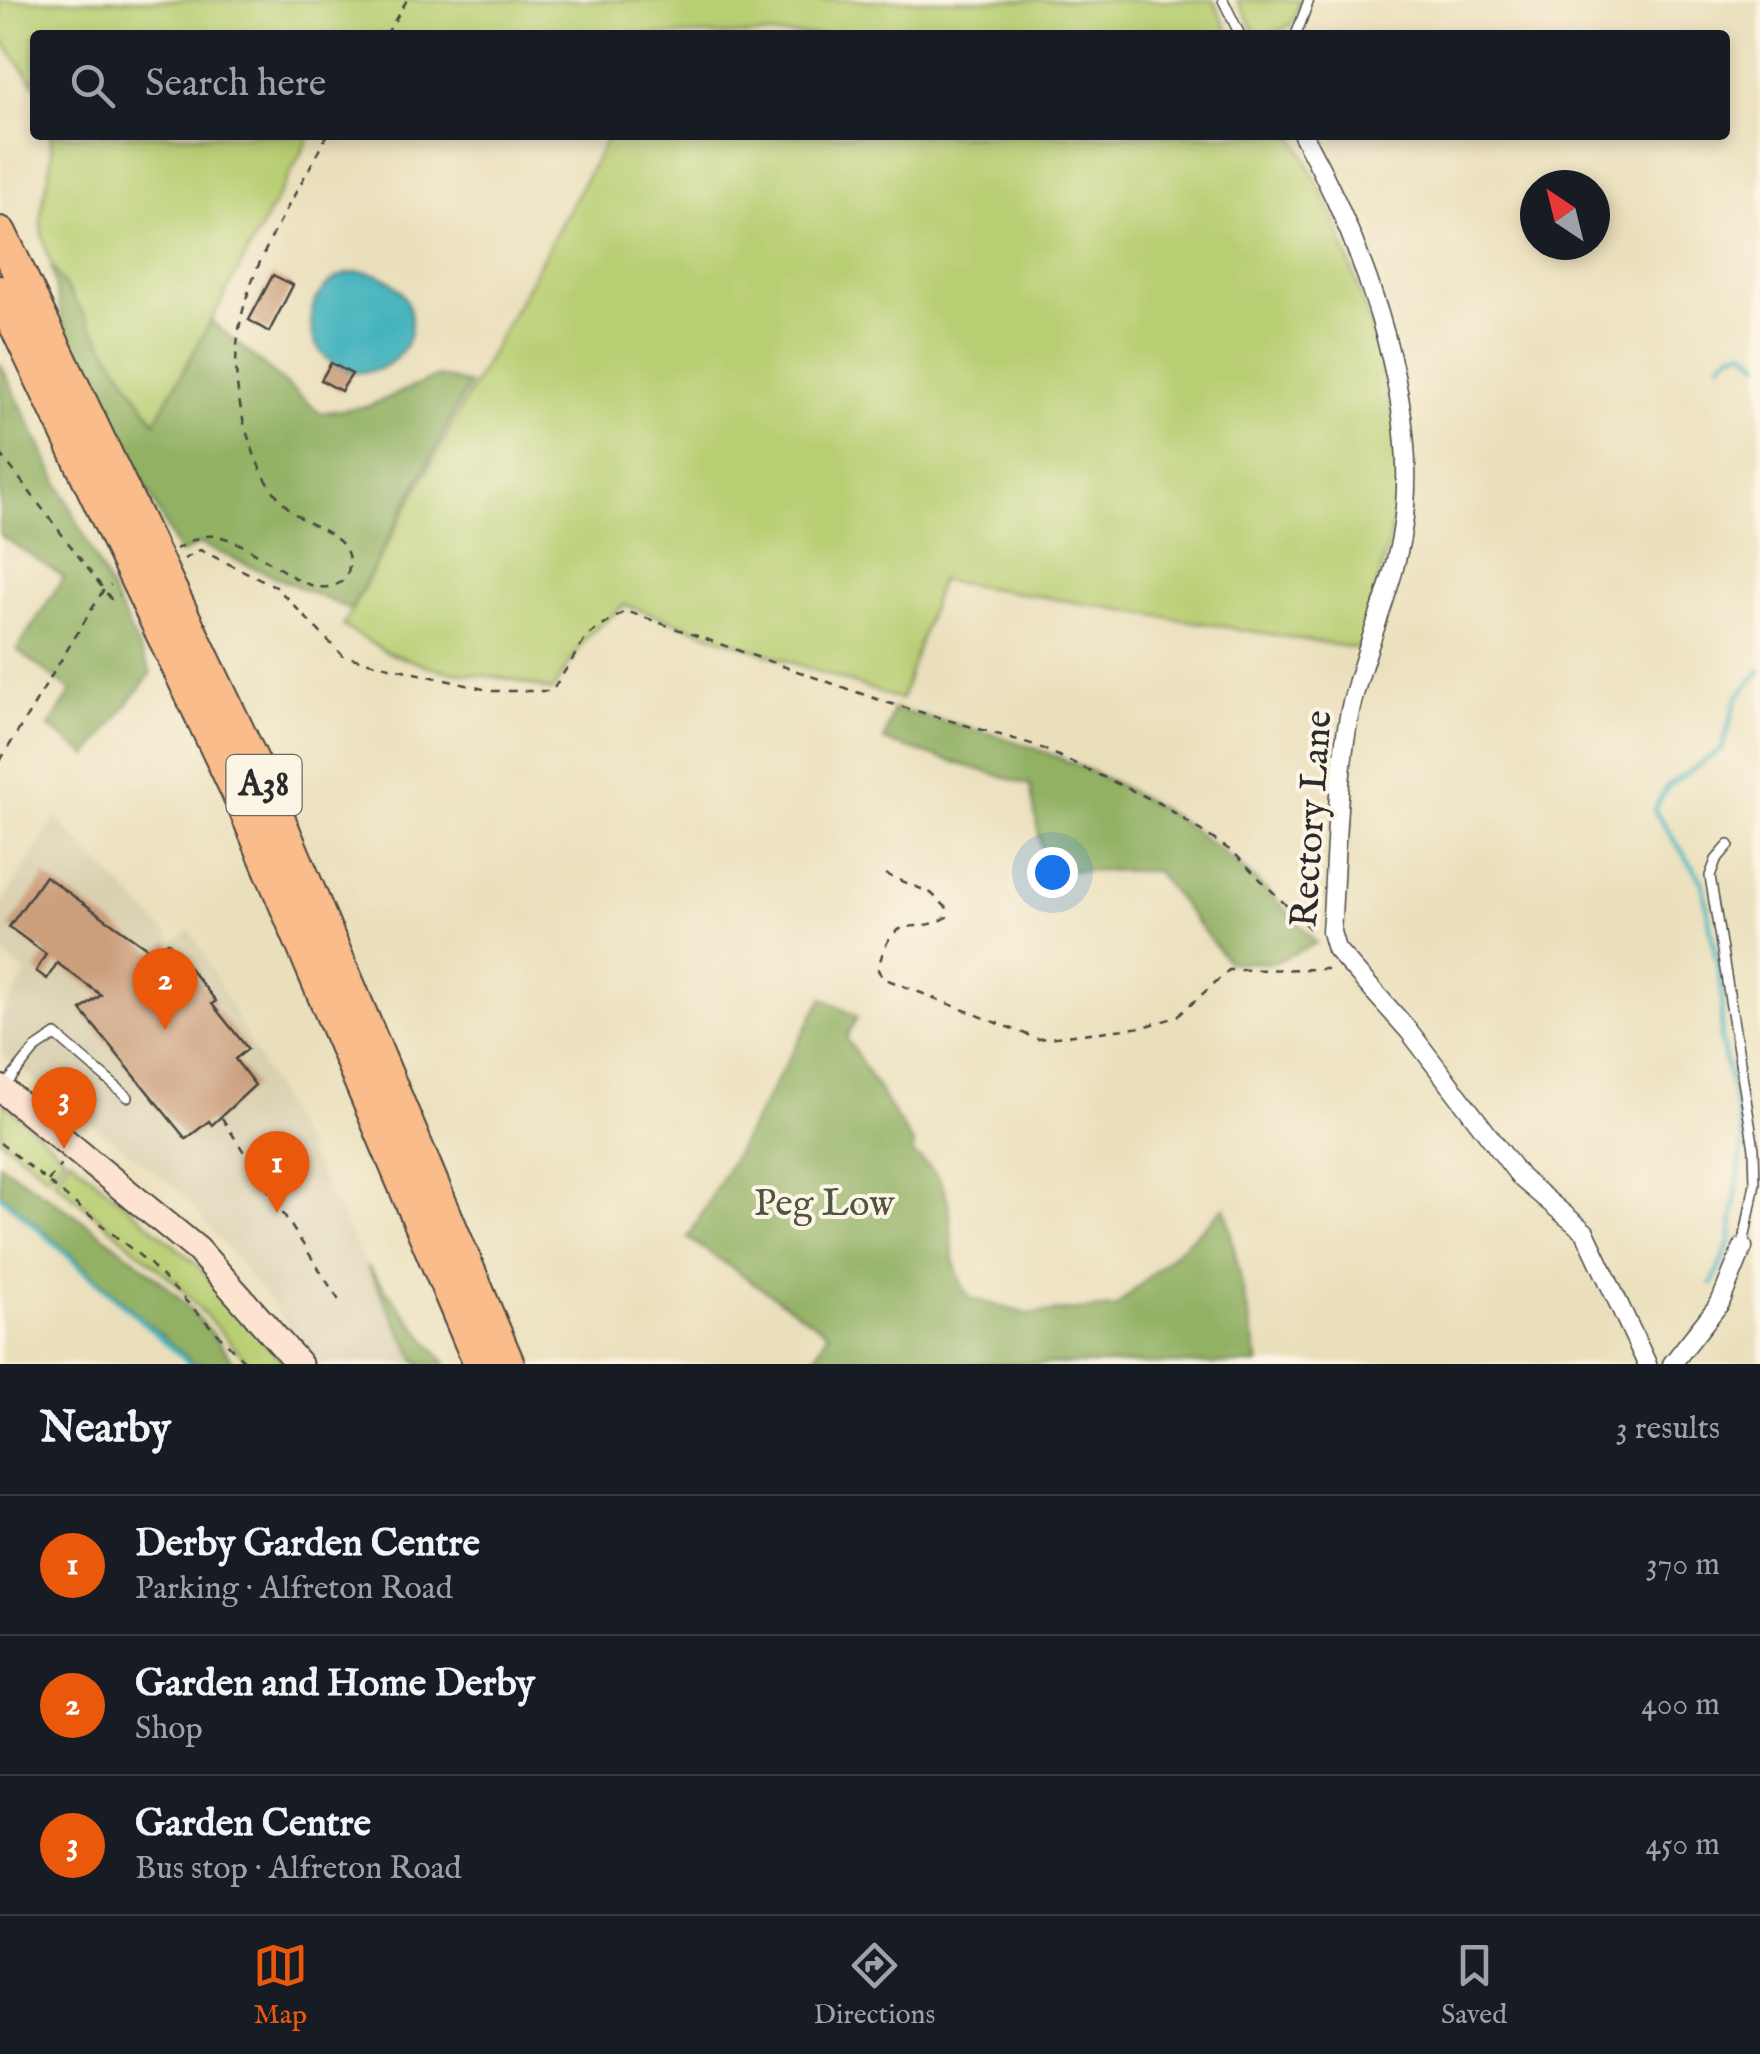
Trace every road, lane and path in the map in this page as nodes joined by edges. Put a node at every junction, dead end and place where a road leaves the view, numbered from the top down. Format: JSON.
{"nodes":[{"id":1,"x":407,"y":0,"type":"edge"},
{"id":2,"x":1222,"y":0,"type":"edge"},
{"id":3,"x":1309,"y":0,"type":"edge"},
{"id":4,"x":389,"y":30,"type":"edge"},
{"id":5,"x":1237,"y":30,"type":"edge"},
{"id":6,"x":1298,"y":30,"type":"edge"},
{"id":7,"x":325,"y":140,"type":"edge"},
{"id":8,"x":1306,"y":140,"type":"edge"},
{"id":9,"x":0,"y":233,"type":"edge"},
{"id":10,"x":0,"y":292,"type":"edge"},
{"id":11,"x":0,"y":454,"type":"edge"},
{"id":12,"x":174,"y":550,"type":"dead end"},
{"id":13,"x":184,"y":558,"type":"dead end"},
{"id":14,"x":116,"y":582,"type":"dead end"},
{"id":15,"x":104,"y":589,"type":"junction"},
{"id":16,"x":120,"y":594,"type":"dead end"},
{"id":17,"x":0,"y":761,"type":"edge"},
{"id":18,"x":1729,"y":845,"type":"dead end"},
{"id":19,"x":886,"y":874,"type":"dead end"},
{"id":20,"x":1336,"y":949,"type":"junction"},
{"id":21,"x":1353,"y":968,"type":"junction"},
{"id":22,"x":1,"y":1089,"type":"edge"},
{"id":23,"x":128,"y":1097,"type":"dead end"},
{"id":24,"x":222,"y":1118,"type":"dead end"},
{"id":25,"x":0,"y":1143,"type":"edge"},
{"id":26,"x":1742,"y":1247,"type":"joint"},
{"id":27,"x":340,"y":1302,"type":"dead end"},
{"id":28,"x":1685,"y":1346,"type":"junction"},
{"id":29,"x":1643,"y":1357,"type":"edge"},
{"id":30,"x":248,"y":1364,"type":"edge"},
{"id":31,"x":298,"y":1364,"type":"edge"},
{"id":32,"x":480,"y":1364,"type":"edge"},
{"id":33,"x":508,"y":1364,"type":"edge"},
{"id":34,"x":1672,"y":1364,"type":"edge"}],
"edges":[{"from":1,"to":4,"type":"path"},
{"from":2,"to":5,"type":"lane"},
{"from":3,"to":6,"type":"lane"},
{"from":7,"to":12,"type":"path"},
{"from":8,"to":20,"type":"street","name":"Rectory Lane"},
{"from":9,"to":33,"type":"highway","number":"A38"},
{"from":10,"to":32,"type":"highway","number":"A38"},
{"from":11,"to":15,"type":"path"},
{"from":13,"to":20,"type":"path"},
{"from":14,"to":15,"type":"path"},
{"from":15,"to":16,"type":"path"},
{"from":15,"to":17,"type":"path"},
{"from":18,"to":26,"type":"lane"},
{"from":19,"to":21,"type":"path"},
{"from":20,"to":21,"type":"street","name":"Rectory Lane"},
{"from":21,"to":29,"type":"street","name":"Rectory Lane"},
{"from":22,"to":23,"type":"lane"},
{"from":22,"to":31,"type":"main road"},
{"from":24,"to":27,"type":"path"},
{"from":25,"to":30,"type":"path"},
{"from":26,"to":28,"type":"street"},
{"from":28,"to":29,"type":"street"},
{"from":28,"to":34,"type":"street"}]}
